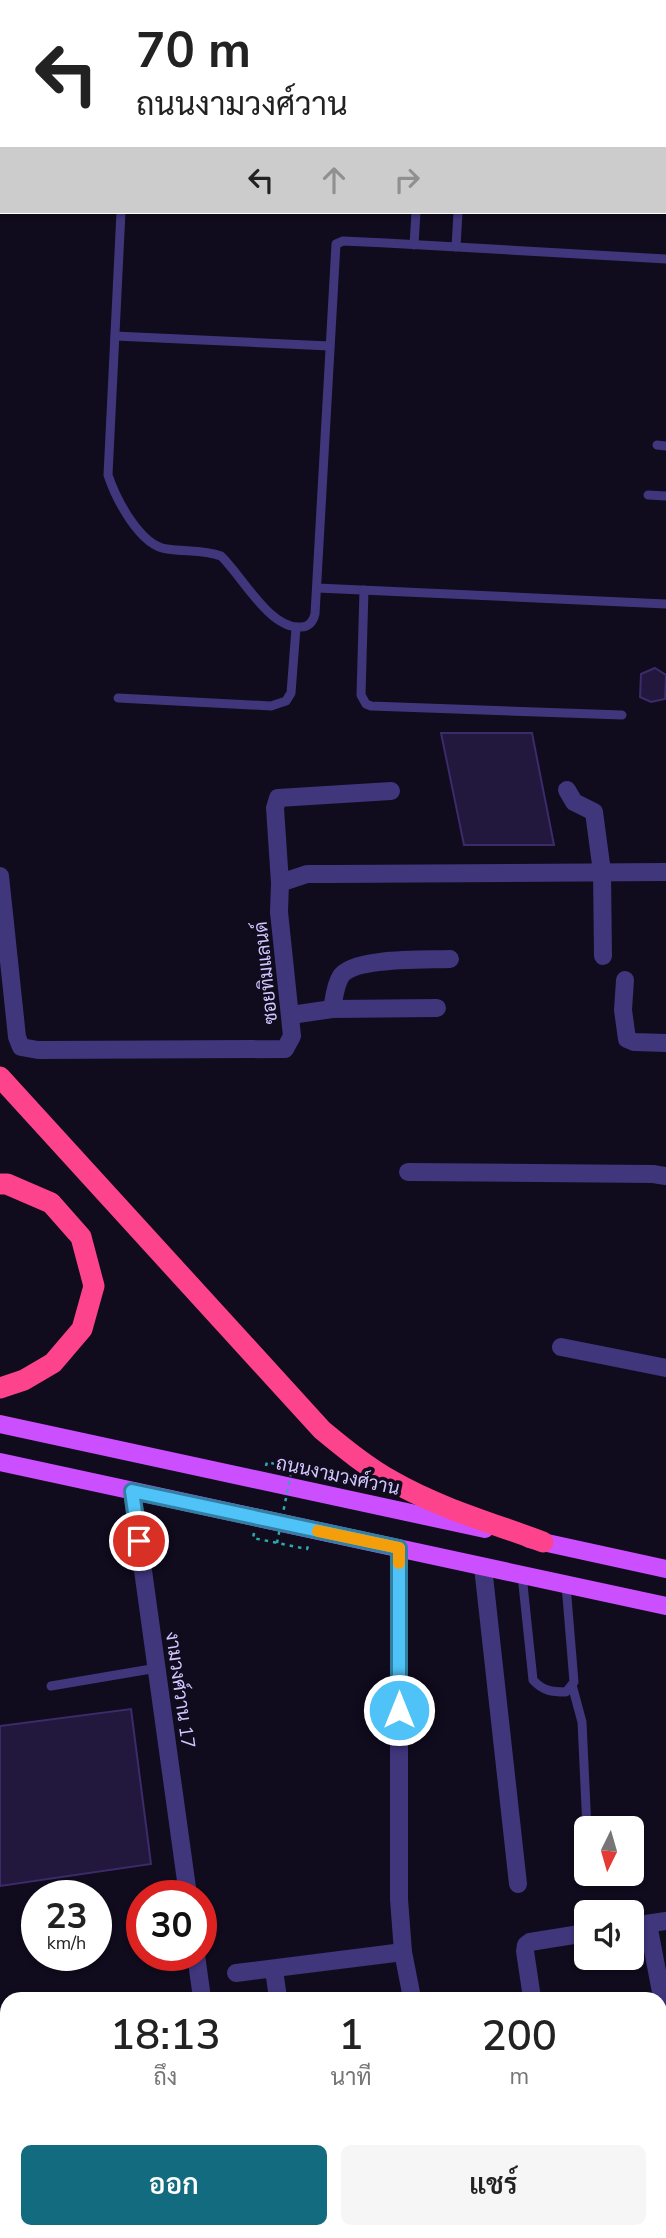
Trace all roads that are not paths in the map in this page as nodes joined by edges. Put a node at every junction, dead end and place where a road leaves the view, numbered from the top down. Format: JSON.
{"nodes":[{"id":1,"x":121,"y":214,"type":"edge"},
{"id":2,"x":416,"y":214,"type":"edge"},
{"id":3,"x":458,"y":214,"type":"edge"},
{"id":4,"x":414,"y":245,"type":"junction"},
{"id":5,"x":456,"y":247,"type":"junction"},
{"id":6,"x":666,"y":259,"type":"edge"},
{"id":7,"x":115,"y":336,"type":"junction"},
{"id":8,"x":329,"y":345,"type":"junction"},
{"id":9,"x":648,"y":495,"type":"dead end"},
{"id":10,"x":666,"y":496,"type":"edge"},
{"id":11,"x":317,"y":588,"type":"junction"},
{"id":12,"x":364,"y":590,"type":"junction"},
{"id":13,"x":666,"y":604,"type":"edge"},
{"id":14,"x":296,"y":628,"type":"junction"},
{"id":15,"x":117,"y":698,"type":"dead end"},
{"id":16,"x":622,"y":715,"type":"dead end"},
{"id":17,"x":567,"y":790,"type":"dead end"},
{"id":18,"x":391,"y":791,"type":"dead end"},
{"id":19,"x":602,"y":872,"type":"junction"},
{"id":20,"x":666,"y":873,"type":"edge"},
{"id":21,"x":0,"y":876,"type":"edge"},
{"id":22,"x":280,"y":883,"type":"junction"},
{"id":23,"x":603,"y":956,"type":"dead end"},
{"id":24,"x":450,"y":959,"type":"dead end"},
{"id":25,"x":625,"y":980,"type":"dead end"},
{"id":26,"x":332,"y":1009,"type":"junction"},
{"id":27,"x":437,"y":1009,"type":"dead end"},
{"id":28,"x":291,"y":1015,"type":"junction"},
{"id":29,"x":666,"y":1042,"type":"edge"},
{"id":30,"x":0,"y":1077,"type":"edge"},
{"id":31,"x":408,"y":1172,"type":"dead end"},
{"id":32,"x":666,"y":1176,"type":"edge"},
{"id":33,"x":0,"y":1184,"type":"edge"},
{"id":34,"x":561,"y":1347,"type":"dead end"},
{"id":35,"x":666,"y":1368,"type":"edge"},
{"id":36,"x":0,"y":1388,"type":"edge"},
{"id":37,"x":0,"y":1424,"type":"edge"},
{"id":38,"x":0,"y":1462,"type":"edge"},
{"id":39,"x":132,"y":1491,"type":"junction"},
{"id":40,"x":543,"y":1542,"type":"junction"},
{"id":41,"x":399,"y":1548,"type":"junction"},
{"id":42,"x":483,"y":1567,"type":"junction"},
{"id":43,"x":666,"y":1569,"type":"edge"},
{"id":44,"x":522,"y":1575,"type":"junction"},
{"id":45,"x":566,"y":1585,"type":"junction"},
{"id":46,"x":666,"y":1606,"type":"edge"},
{"id":47,"x":157,"y":1668,"type":"junction"},
{"id":48,"x":572,"y":1685,"type":"junction"},
{"id":49,"x":51,"y":1686,"type":"dead end"},
{"id":50,"x":586,"y":1816,"type":"edge"},
{"id":51,"x":186,"y":1880,"type":"edge"},
{"id":52,"x":518,"y":1884,"type":"dead end"},
{"id":53,"x":666,"y":1921,"type":"edge"},
{"id":54,"x":644,"y":1924,"type":"edge"},
{"id":55,"x":644,"y":1934,"type":"edge"},
{"id":56,"x":574,"y":1935,"type":"edge"},
{"id":57,"x":403,"y":1952,"type":"junction"},
{"id":58,"x":274,"y":1970,"type":"junction"},
{"id":59,"x":198,"y":1971,"type":"edge"},
{"id":60,"x":236,"y":1973,"type":"dead end"},
{"id":61,"x":661,"y":1973,"type":"edge"},
{"id":62,"x":201,"y":1992,"type":"edge"},
{"id":63,"x":277,"y":1992,"type":"edge"},
{"id":64,"x":411,"y":1992,"type":"edge"},
{"id":65,"x":531,"y":1992,"type":"edge"},
{"id":66,"x":663,"y":1992,"type":"edge"}],
"edges":[{"from":1,"to":7,"type":"lane"},
{"from":2,"to":4,"type":"lane"},
{"from":3,"to":5,"type":"lane"},
{"from":4,"to":5,"type":"lane"},
{"from":4,"to":8,"type":"lane"},
{"from":5,"to":6,"type":"lane"},
{"from":7,"to":8,"type":"lane"},
{"from":7,"to":14,"type":"lane"},
{"from":8,"to":11,"type":"lane"},
{"from":9,"to":10,"type":"lane"},
{"from":11,"to":12,"type":"lane"},
{"from":11,"to":14,"type":"lane"},
{"from":12,"to":13,"type":"lane"},
{"from":12,"to":16,"type":"lane"},
{"from":14,"to":15,"type":"lane"},
{"from":17,"to":19,"type":"street"},
{"from":18,"to":22,"type":"street","name":"ซอยทิมแลนด์"},
{"from":19,"to":20,"type":"street"},
{"from":19,"to":22,"type":"street"},
{"from":19,"to":23,"type":"street"},
{"from":21,"to":28,"type":"street","name":"ซอยทิมแลนด์"},
{"from":22,"to":28,"type":"street","name":"ซอยทิมแลนด์"},
{"from":24,"to":26,"type":"street"},
{"from":25,"to":29,"type":"street"},
{"from":26,"to":27,"type":"street"},
{"from":26,"to":28,"type":"street"},
{"from":30,"to":40,"type":"highway"},
{"from":31,"to":32,"type":"street"},
{"from":33,"to":36,"type":"highway"},
{"from":34,"to":35,"type":"street"},
{"from":37,"to":40,"type":"main road","name":"ถนนงามวงศ์วาน"},
{"from":38,"to":39,"type":"main road"},
{"from":39,"to":41,"type":"main road"},
{"from":39,"to":47,"type":"street","name":"งามวงศ์วาน 17"},
{"from":40,"to":43,"type":"main road","name":"ถนนงามวงศ์วาน"},
{"from":41,"to":42,"type":"main road"},
{"from":41,"to":57,"type":"street"},
{"from":42,"to":44,"type":"main road"},
{"from":42,"to":52,"type":"street"},
{"from":44,"to":45,"type":"main road"},
{"from":44,"to":48,"type":"lane"},
{"from":45,"to":46,"type":"main road"},
{"from":45,"to":48,"type":"lane"},
{"from":47,"to":49,"type":"lane"},
{"from":47,"to":51,"type":"street","name":"งามวงศ์วาน 17"},
{"from":48,"to":50,"type":"lane"},
{"from":53,"to":54,"type":"street"},
{"from":55,"to":61,"type":"street"},
{"from":56,"to":65,"type":"street"},
{"from":57,"to":58,"type":"street"},
{"from":57,"to":64,"type":"street"},
{"from":58,"to":60,"type":"street"},
{"from":58,"to":63,"type":"street"},
{"from":59,"to":62,"type":"street"},
{"from":61,"to":66,"type":"street"}]}
